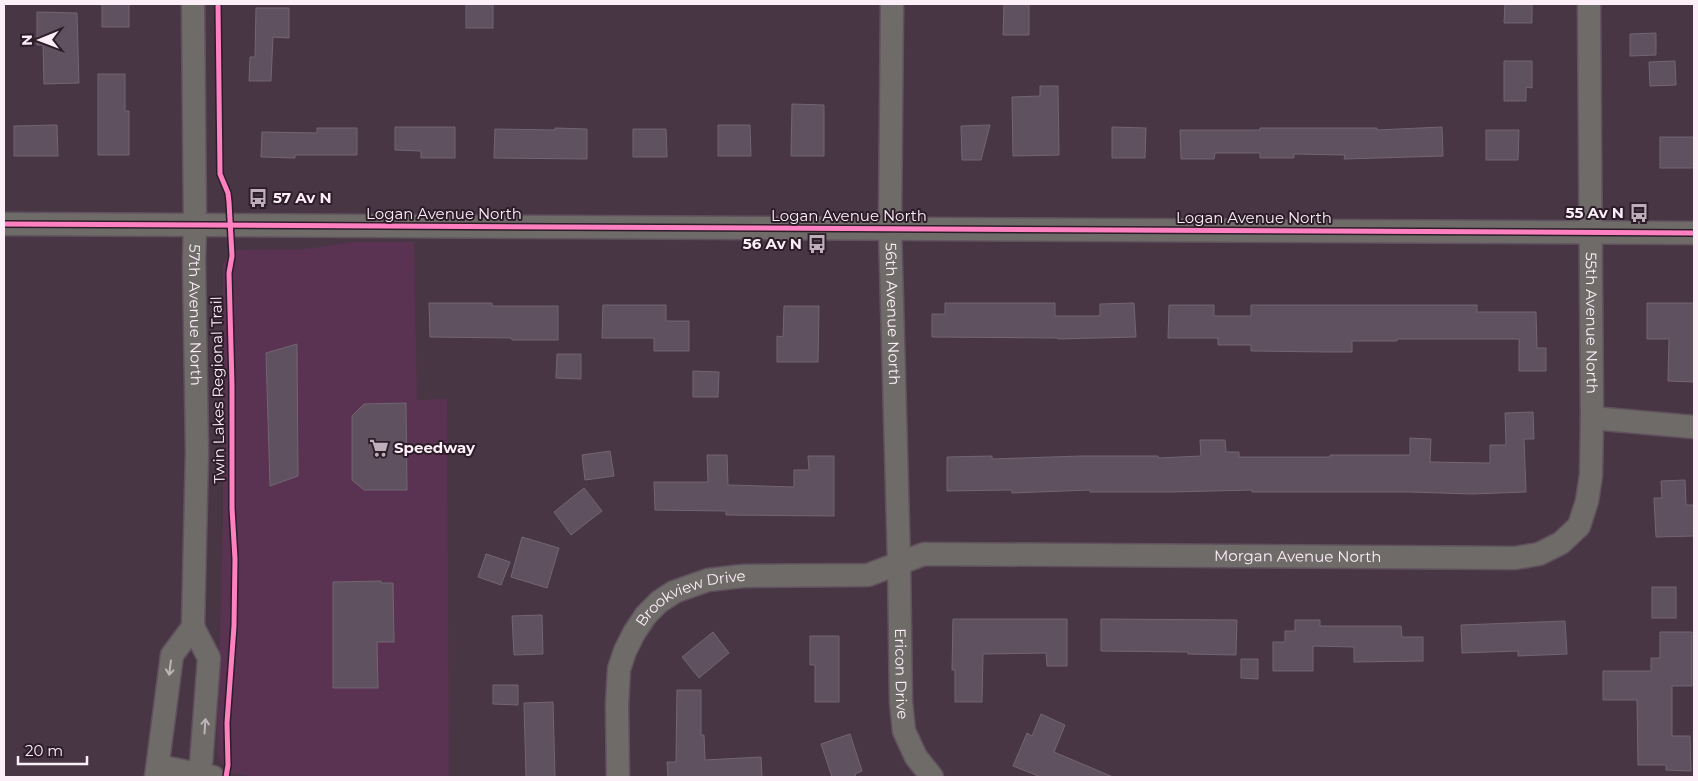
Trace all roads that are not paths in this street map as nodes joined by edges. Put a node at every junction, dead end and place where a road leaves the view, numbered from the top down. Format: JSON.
{"nodes":[{"id":1,"x":193,"y":4,"type":"edge"},
{"id":2,"x":892,"y":4,"type":"edge"},
{"id":3,"x":1589,"y":4,"type":"edge"},
{"id":4,"x":4,"y":224,"type":"edge"},
{"id":5,"x":196,"y":226,"type":"junction"},
{"id":6,"x":890,"y":228,"type":"junction"},
{"id":7,"x":1592,"y":232,"type":"junction"},
{"id":8,"x":1694,"y":233,"type":"edge"},
{"id":9,"x":1592,"y":418,"type":"junction"},
{"id":10,"x":1694,"y":427,"type":"edge"},
{"id":11,"x":899,"y":563,"type":"junction"},
{"id":12,"x":193,"y":627,"type":"junction"},
{"id":13,"x":157,"y":772,"type":"edge"},
{"id":14,"x":205,"y":776,"type":"edge"},
{"id":15,"x":618,"y":777,"type":"edge"},
{"id":16,"x":932,"y":777,"type":"edge"}],
"edges":[{"from":1,"to":5,"type":"street","name":"57th Avenue North"},
{"from":2,"to":6,"type":"street","name":"56th Avenue North"},
{"from":3,"to":7,"type":"street","name":"55th Avenue North"},
{"from":4,"to":5,"type":"street","name":"Logan Avenue North"},
{"from":5,"to":6,"type":"street","name":"Logan Avenue North"},
{"from":5,"to":12,"type":"street","name":"57th Avenue North"},
{"from":6,"to":7,"type":"street","name":"Logan Avenue North"},
{"from":6,"to":11,"type":"street","name":"56th Avenue North"},
{"from":7,"to":8,"type":"street","name":"Logan Avenue North"},
{"from":7,"to":9,"type":"street","name":"55th Avenue North"},
{"from":9,"to":10,"type":"street"},
{"from":9,"to":11,"type":"street","name":"Morgan Avenue North"},
{"from":11,"to":15,"type":"street","name":"Brookview Drive"},
{"from":11,"to":16,"type":"street","name":"Ericon Drive"},
{"from":12,"to":13,"type":"street","one_way":true},
{"from":14,"to":12,"type":"street","one_way":true},
{"from":13,"to":14,"type":"street"}]}
